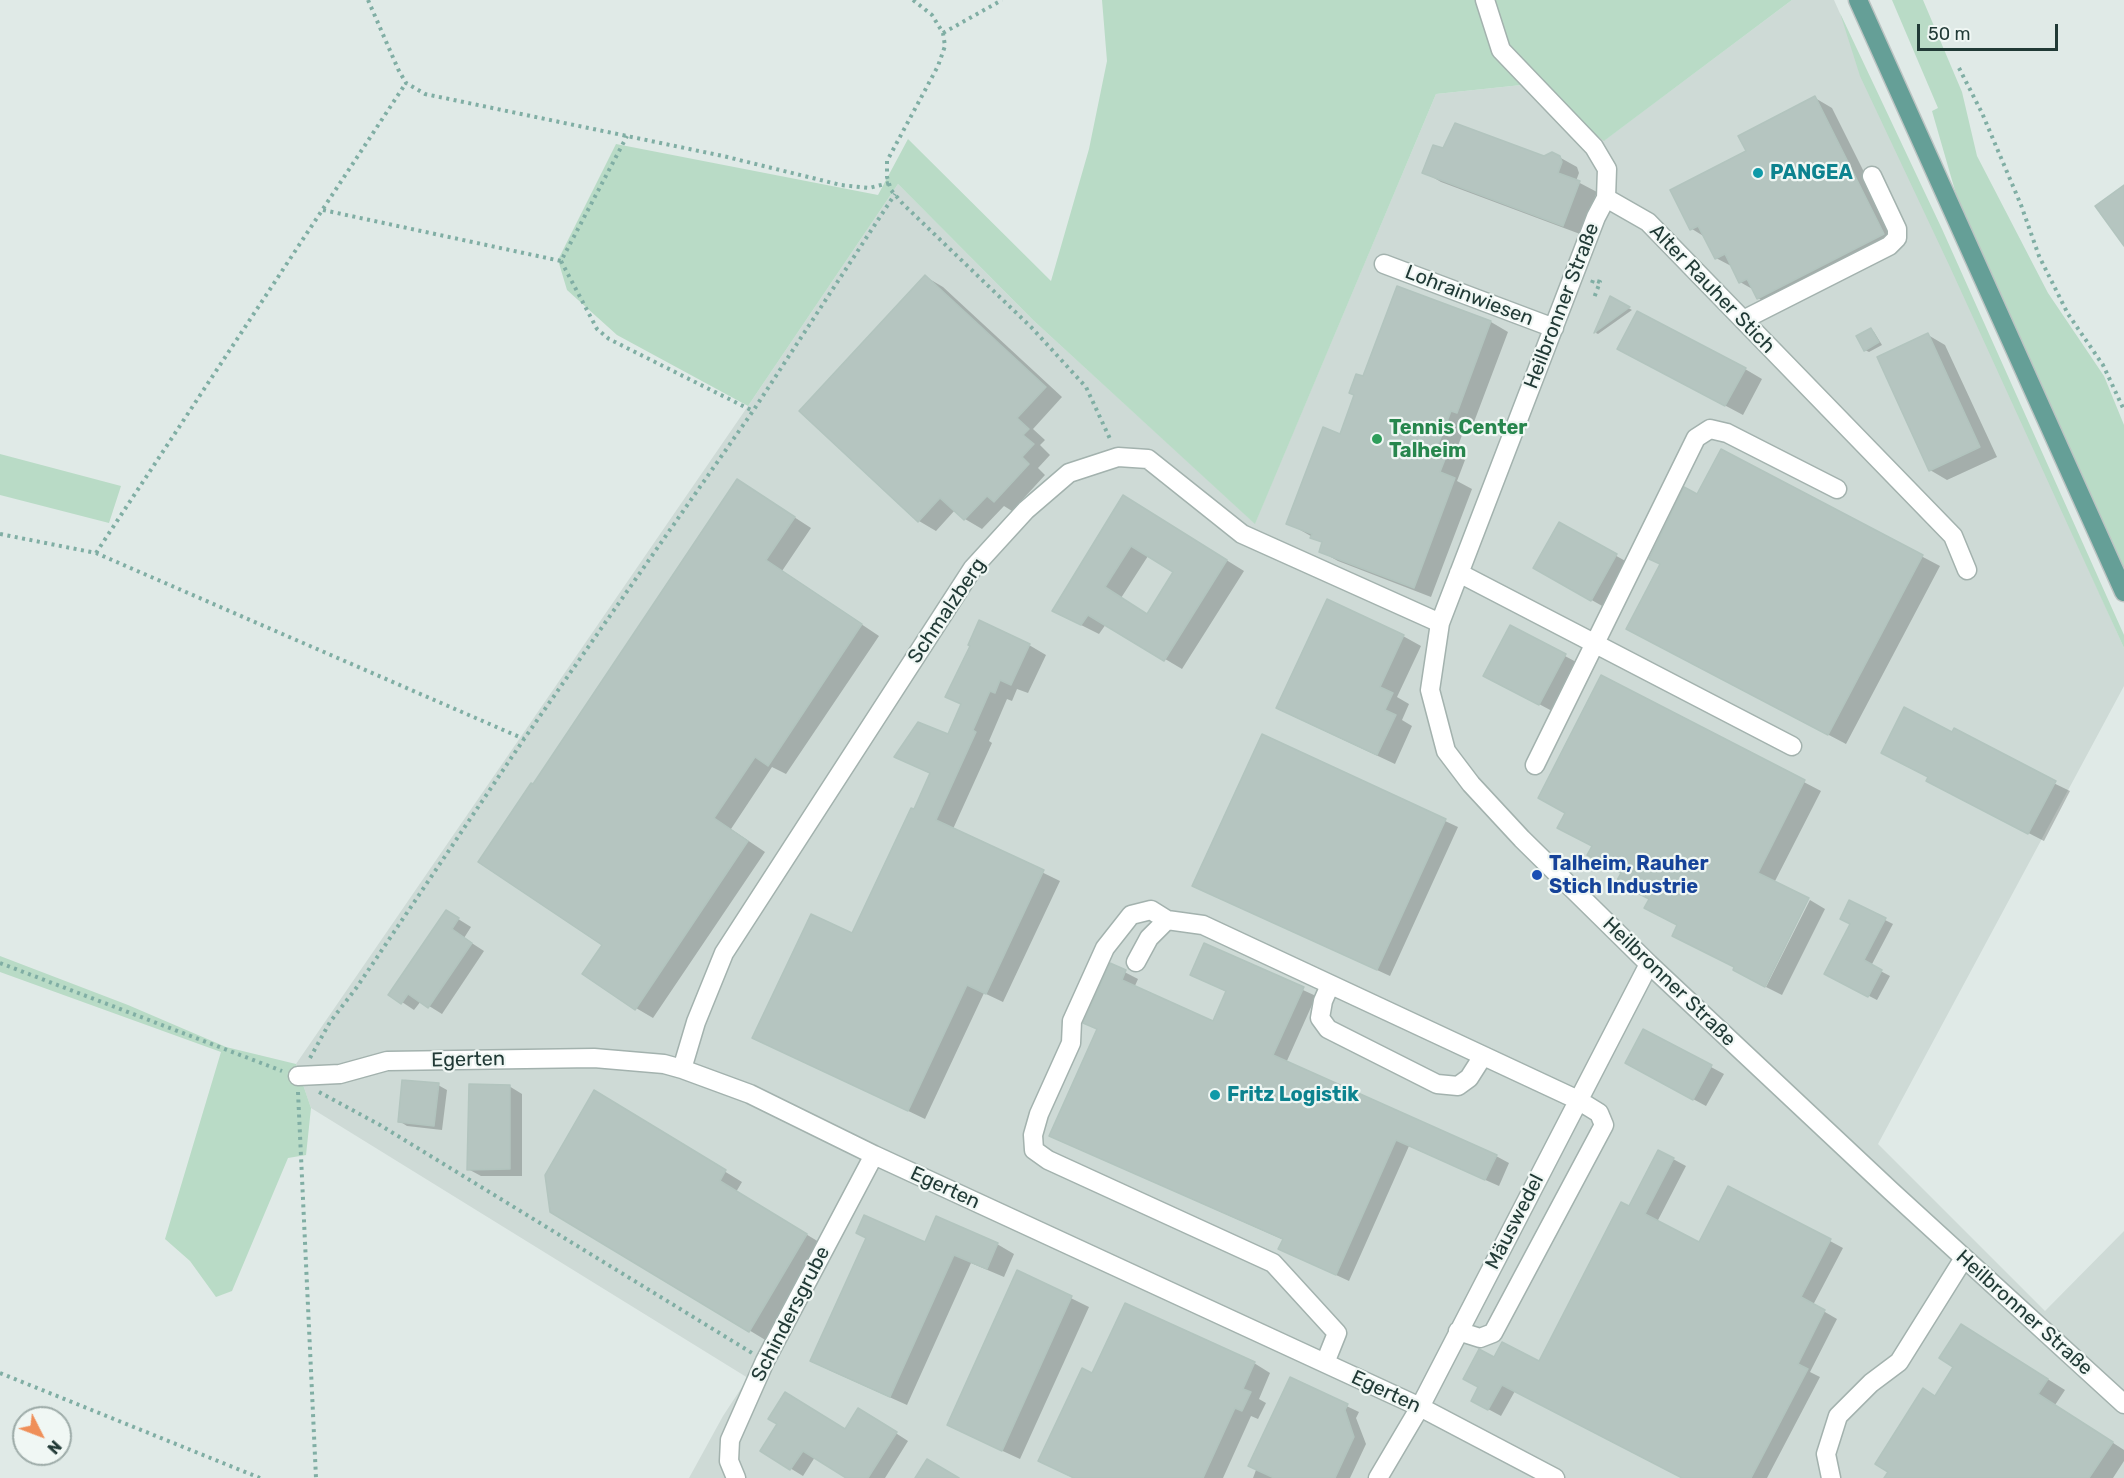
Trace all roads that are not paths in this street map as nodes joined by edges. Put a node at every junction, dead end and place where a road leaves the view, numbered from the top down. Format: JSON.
{"nodes":[{"id":1,"x":1485,"y":0,"type":"edge"},
{"id":2,"x":1858,"y":0,"type":"edge"},
{"id":3,"x":1872,"y":176,"type":"dead end"},
{"id":4,"x":1606,"y":198,"type":"junction"},
{"id":5,"x":1384,"y":264,"type":"dead end"},
{"id":6,"x":1743,"y":320,"type":"junction"},
{"id":7,"x":1554,"y":328,"type":"junction"},
{"id":8,"x":1837,"y":489,"type":"dead end"},
{"id":9,"x":1967,"y":570,"type":"dead end"},
{"id":10,"x":1459,"y":573,"type":"junction"},
{"id":11,"x":2124,"y":592,"type":"edge"},
{"id":12,"x":1440,"y":623,"type":"junction"},
{"id":13,"x":1594,"y":643,"type":"junction"},
{"id":14,"x":1792,"y":746,"type":"dead end"},
{"id":15,"x":1535,"y":765,"type":"dead end"},
{"id":16,"x":1167,"y":920,"type":"junction"},
{"id":17,"x":1136,"y":962,"type":"dead end"},
{"id":18,"x":1649,"y":964,"type":"junction"},
{"id":19,"x":1330,"y":985,"type":"junction"},
{"id":20,"x":1483,"y":1056,"type":"junction"},
{"id":21,"x":682,"y":1069,"type":"junction"},
{"id":22,"x":299,"y":1076,"type":"road end"},
{"id":23,"x":1578,"y":1100,"type":"junction"},
{"id":24,"x":874,"y":1155,"type":"junction"},
{"id":25,"x":1964,"y":1258,"type":"junction"},
{"id":26,"x":1458,"y":1331,"type":"junction"},
{"id":27,"x":1325,"y":1363,"type":"junction"},
{"id":28,"x":2124,"y":1404,"type":"edge"},
{"id":29,"x":1420,"y":1407,"type":"junction"},
{"id":30,"x":736,"y":1478,"type":"edge"},
{"id":31,"x":1378,"y":1478,"type":"edge"},
{"id":32,"x":1555,"y":1478,"type":"edge"},
{"id":33,"x":1831,"y":1478,"type":"edge"}],
"edges":[{"from":1,"to":4,"type":"street"},
{"from":2,"to":11,"type":"main road"},
{"from":3,"to":6,"type":"street"},
{"from":4,"to":6,"type":"street","name":"Alter Rauher Stich"},
{"from":4,"to":7,"type":"street","name":"Heilbronner Straße"},
{"from":5,"to":7,"type":"street","name":"Lohrainwiesen"},
{"from":6,"to":9,"type":"street","name":"Alter Rauher Stich"},
{"from":7,"to":10,"type":"street","name":"Heilbronner Straße"},
{"from":8,"to":13,"type":"street"},
{"from":10,"to":12,"type":"street","name":"Heilbronner Straße"},
{"from":10,"to":13,"type":"street"},
{"from":12,"to":18,"type":"street","name":"Heilbronner Straße"},
{"from":12,"to":21,"type":"street","name":"Schmalzberg"},
{"from":13,"to":14,"type":"street"},
{"from":13,"to":15,"type":"street"},
{"from":16,"to":17,"type":"street"},
{"from":16,"to":19,"type":"street"},
{"from":16,"to":27,"type":"street"},
{"from":18,"to":23,"type":"street","name":"Mäuswedel"},
{"from":18,"to":25,"type":"street","name":"Heilbronner Straße"},
{"from":19,"to":20,"type":"street"},
{"from":19,"to":20,"type":"street"},
{"from":20,"to":23,"type":"street"},
{"from":21,"to":22,"type":"street","name":"Egerten"},
{"from":21,"to":24,"type":"street","name":"Egerten"},
{"from":23,"to":26,"type":"street","name":"Mäuswedel"},
{"from":23,"to":26,"type":"street"},
{"from":24,"to":27,"type":"street","name":"Egerten"},
{"from":24,"to":30,"type":"street","name":"Schindersgrube"},
{"from":25,"to":28,"type":"street","name":"Heilbronner Straße"},
{"from":25,"to":33,"type":"street"},
{"from":26,"to":29,"type":"street","name":"Mäuswedel"},
{"from":27,"to":29,"type":"street","name":"Egerten"},
{"from":29,"to":31,"type":"street","name":"Mäuswedel"},
{"from":29,"to":32,"type":"street","name":"Egerten"}]}
